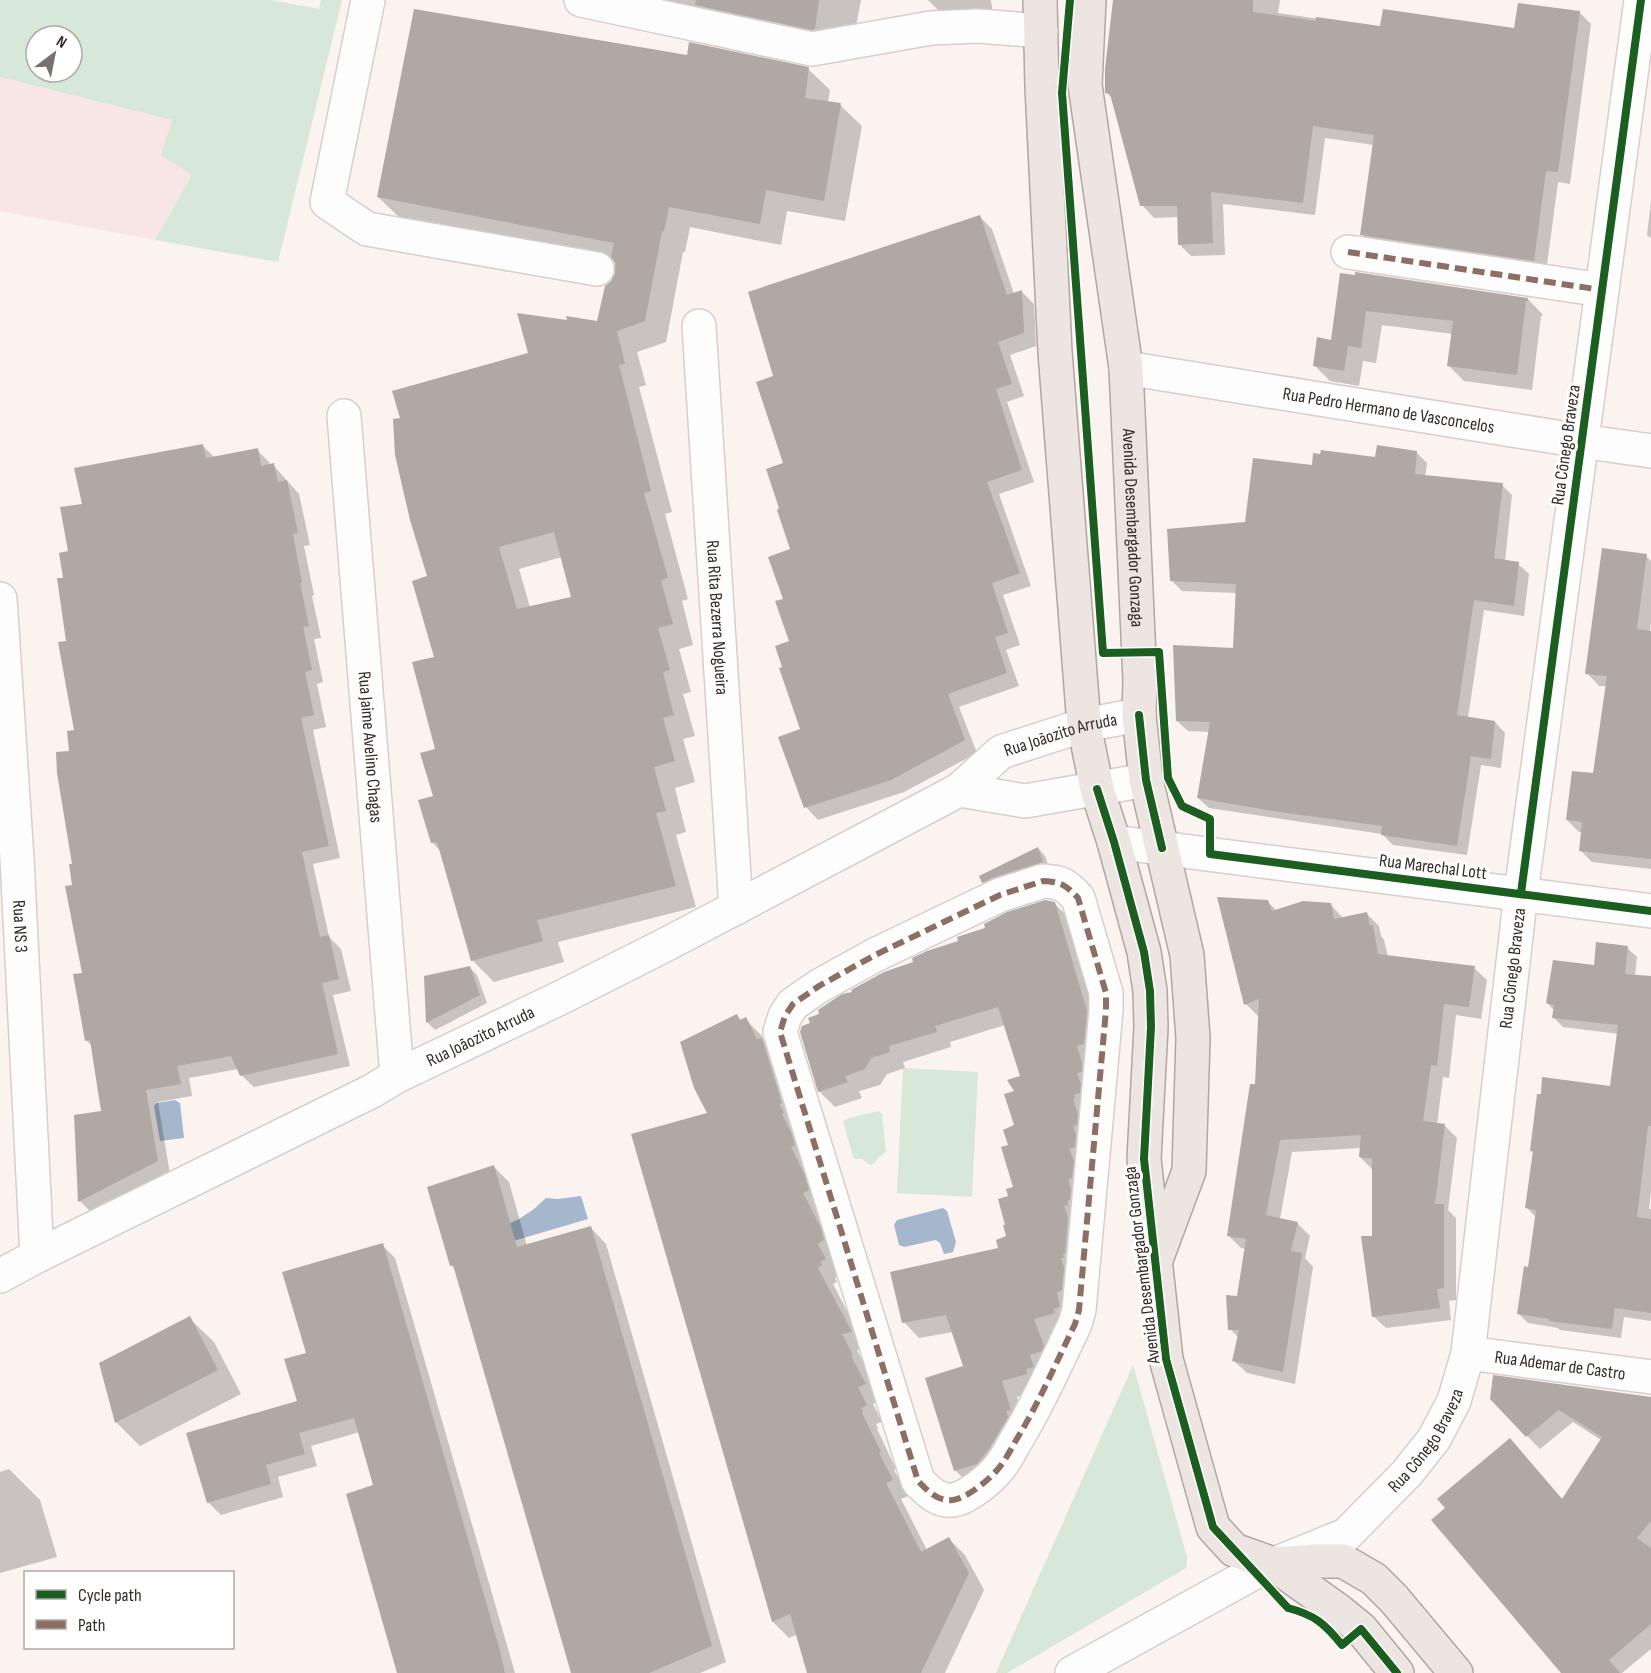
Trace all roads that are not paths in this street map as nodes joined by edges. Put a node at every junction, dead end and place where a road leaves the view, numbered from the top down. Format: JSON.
{"nodes":[{"id":1,"x":368,"y":0,"type":"edge"},
{"id":2,"x":580,"y":0,"type":"edge"},
{"id":3,"x":1089,"y":0,"type":"edge"},
{"id":4,"x":1641,"y":0,"type":"edge"},
{"id":5,"x":1040,"y":15,"type":"edge"},
{"id":6,"x":1348,"y":252,"type":"dead end"},
{"id":7,"x":597,"y":269,"type":"dead end"},
{"id":8,"x":1602,"y":290,"type":"junction"},
{"id":9,"x":699,"y":326,"type":"dead end"},
{"id":10,"x":1126,"y":368,"type":"junction"},
{"id":11,"x":345,"y":416,"type":"dead end"},
{"id":12,"x":1581,"y":441,"type":"junction"},
{"id":13,"x":1651,"y":451,"type":"edge"},
{"id":14,"x":0,"y":599,"type":"edge"},
{"id":15,"x":1139,"y":715,"type":"junction"},
{"id":16,"x":1084,"y":725,"type":"junction"},
{"id":17,"x":1146,"y":780,"type":"junction"},
{"id":18,"x":1097,"y":789,"type":"junction"},
{"id":19,"x":959,"y":790,"type":"junction"},
{"id":20,"x":1114,"y":842,"type":"junction"},
{"id":21,"x":1162,"y":848,"type":"junction"},
{"id":22,"x":1521,"y":893,"type":"junction"},
{"id":23,"x":1000,"y":895,"type":"joint"},
{"id":24,"x":736,"y":908,"type":"junction"},
{"id":25,"x":1651,"y":911,"type":"edge"},
{"id":26,"x":398,"y":1076,"type":"junction"},
{"id":27,"x":37,"y":1256,"type":"junction"},
{"id":28,"x":1154,"y":1264,"type":"junction"},
{"id":29,"x":0,"y":1276,"type":"edge"},
{"id":30,"x":1468,"y":1353,"type":"junction"},
{"id":31,"x":1651,"y":1377,"type":"edge"},
{"id":32,"x":1273,"y":1564,"type":"junction"},
{"id":33,"x":1072,"y":1673,"type":"edge"},
{"id":34,"x":1397,"y":1673,"type":"edge"},
{"id":35,"x":1456,"y":1673,"type":"edge"}],
"edges":[{"from":1,"to":7,"type":"street"},
{"from":2,"to":5,"type":"street"},
{"from":3,"to":10,"type":"main road","name":"Avenida Desembargador Gonzaga"},
{"from":4,"to":8,"type":"street","name":"Rua Cônego Braveza"},
{"from":5,"to":16,"type":"main road","name":"Avenida Desembargador Gonzaga"},
{"from":6,"to":8,"type":"street"},
{"from":8,"to":12,"type":"street","name":"Rua Cônego Braveza"},
{"from":9,"to":24,"type":"street","name":"Rua Rita Bezerra Nogueira"},
{"from":10,"to":12,"type":"street","name":"Rua Pedro Hermano de Vasconcelos"},
{"from":10,"to":15,"type":"main road","name":"Avenida Desembargador Gonzaga"},
{"from":11,"to":26,"type":"street","name":"Rua Jaime Avelino Chagas"},
{"from":12,"to":13,"type":"street","name":"Rua Pedro Hermano de Vasconcelos"},
{"from":12,"to":22,"type":"street","name":"Rua Cônego Braveza"},
{"from":14,"to":27,"type":"street","name":"Rua NS 3"},
{"from":15,"to":16,"type":"street","name":"Rua Joãozito Arruda"},
{"from":15,"to":17,"type":"main road","name":"Avenida Desembargador Gonzaga"},
{"from":16,"to":18,"type":"main road","name":"Avenida Desembargador Gonzaga"},
{"from":16,"to":19,"type":"street","name":"Rua Joãozito Arruda"},
{"from":17,"to":18,"type":"street"},
{"from":17,"to":21,"type":"main road","name":"Avenida Desembargador Gonzaga"},
{"from":18,"to":19,"type":"street"},
{"from":18,"to":20,"type":"main road","name":"Avenida Desembargador Gonzaga"},
{"from":19,"to":24,"type":"street","name":"Rua Joãozito Arruda"},
{"from":20,"to":21,"type":"street","name":"Rua Marechal Lott"},
{"from":20,"to":28,"type":"main road","name":"Avenida Desembargador Gonzaga"},
{"from":21,"to":22,"type":"street","name":"Rua Marechal Lott"},
{"from":21,"to":28,"type":"main road","name":"Avenida Desembargador Gonzaga"},
{"from":22,"to":25,"type":"street","name":"Rua Marechal Lott"},
{"from":22,"to":30,"type":"street","name":"Rua Cônego Braveza"},
{"from":23,"to":23,"type":"street"},
{"from":24,"to":26,"type":"street","name":"Rua Joãozito Arruda"},
{"from":26,"to":27,"type":"street","name":"Rua Joãozito Arruda"},
{"from":27,"to":29,"type":"street","name":"Rua Joãozito Arruda"},
{"from":28,"to":32,"type":"main road","name":"Avenida Desembargador Gonzaga"},
{"from":30,"to":31,"type":"street","name":"Rua Ademar de Castro"},
{"from":30,"to":32,"type":"street","name":"Rua Cônego Braveza"},
{"from":32,"to":33,"type":"street","name":"Rua Cônego Braveza"},
{"from":32,"to":34,"type":"main road"},
{"from":32,"to":35,"type":"main road"}]}
